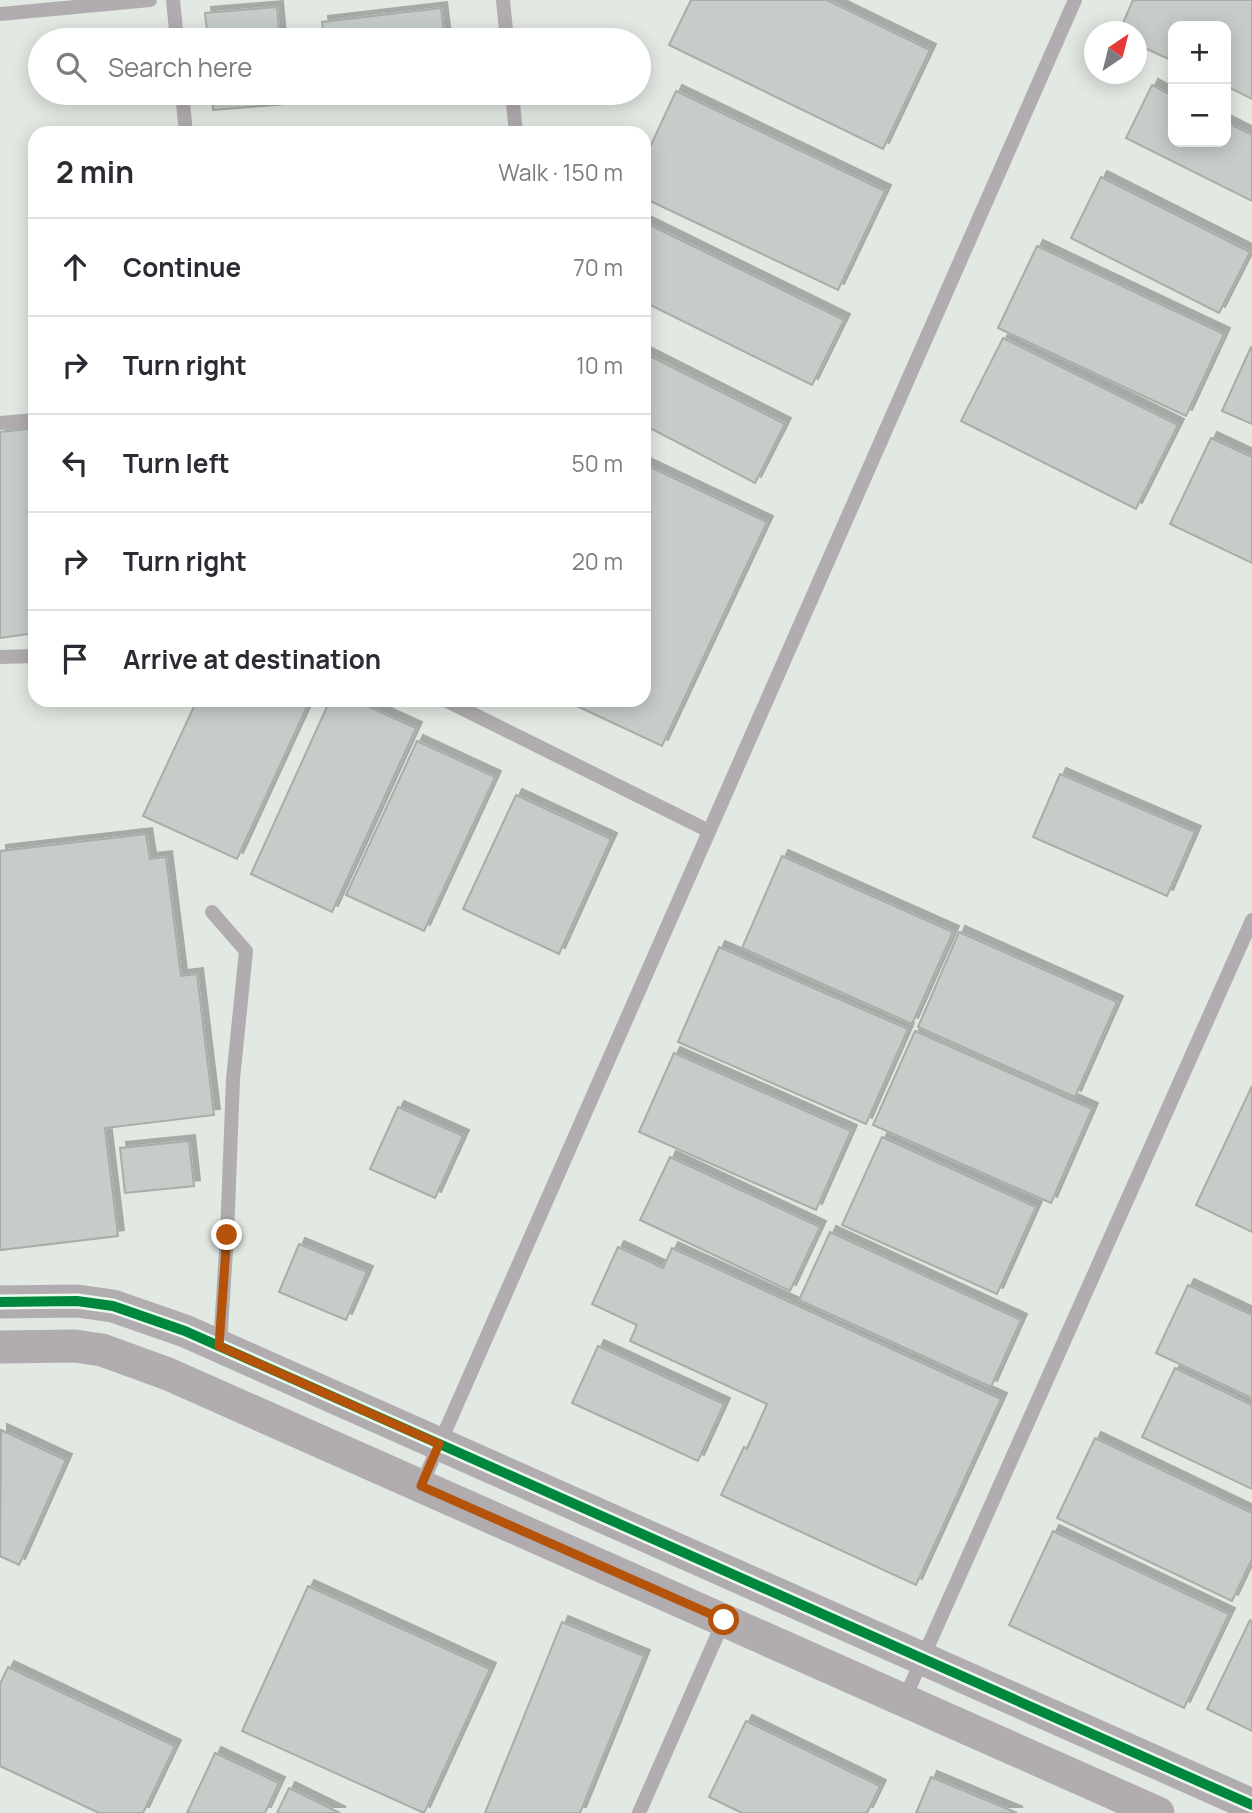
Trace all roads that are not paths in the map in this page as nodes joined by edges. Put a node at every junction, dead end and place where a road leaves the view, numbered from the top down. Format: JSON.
{"nodes":[{"id":1,"x":150,"y":0,"type":"edge"},
{"id":2,"x":173,"y":0,"type":"edge"},
{"id":3,"x":503,"y":0,"type":"edge"},
{"id":4,"x":1076,"y":0,"type":"edge"},
{"id":5,"x":0,"y":14,"type":"edge"},
{"id":6,"x":176,"y":28,"type":"edge"},
{"id":7,"x":506,"y":28,"type":"edge"},
{"id":8,"x":183,"y":105,"type":"edge"},
{"id":9,"x":513,"y":105,"type":"edge"},
{"id":10,"x":185,"y":126,"type":"edge"},
{"id":11,"x":515,"y":126,"type":"edge"},
{"id":12,"x":28,"y":421,"type":"edge"},
{"id":13,"x":0,"y":423,"type":"edge"},
{"id":14,"x":28,"y":656,"type":"edge"},
{"id":15,"x":0,"y":657,"type":"edge"},
{"id":16,"x":459,"y":707,"type":"edge"},
{"id":17,"x":709,"y":831,"type":"junction"},
{"id":18,"x":212,"y":912,"type":"dead end"},
{"id":19,"x":1252,"y":920,"type":"edge"},
{"id":20,"x":0,"y":1301,"type":"edge"},
{"id":21,"x":219,"y":1346,"type":"junction"},
{"id":22,"x":0,"y":1347,"type":"edge"},
{"id":23,"x":439,"y":1444,"type":"junction"},
{"id":24,"x":421,"y":1486,"type":"junction"},
{"id":25,"x":724,"y":1620,"type":"junction"},
{"id":26,"x":923,"y":1659,"type":"junction"},
{"id":27,"x":904,"y":1700,"type":"junction"},
{"id":28,"x":1252,"y":1805,"type":"edge"},
{"id":29,"x":639,"y":1813,"type":"edge"},
{"id":30,"x":1158,"y":1813,"type":"edge"}],
"edges":[{"from":1,"to":5,"type":"lane"},
{"from":2,"to":6,"type":"lane"},
{"from":3,"to":7,"type":"lane"},
{"from":4,"to":17,"type":"lane"},
{"from":8,"to":10,"type":"lane"},
{"from":9,"to":11,"type":"lane"},
{"from":12,"to":13,"type":"lane"},
{"from":14,"to":15,"type":"lane"},
{"from":16,"to":17,"type":"lane"},
{"from":17,"to":23,"type":"lane"},
{"from":18,"to":21,"type":"lane"},
{"from":19,"to":26,"type":"lane"},
{"from":20,"to":21,"type":"street"},
{"from":21,"to":23,"type":"street"},
{"from":22,"to":24,"type":"street"},
{"from":23,"to":24,"type":"lane"},
{"from":23,"to":26,"type":"street"},
{"from":24,"to":25,"type":"street"},
{"from":25,"to":27,"type":"street"},
{"from":25,"to":29,"type":"lane"},
{"from":26,"to":27,"type":"lane"},
{"from":26,"to":28,"type":"street"},
{"from":27,"to":30,"type":"street"}]}
